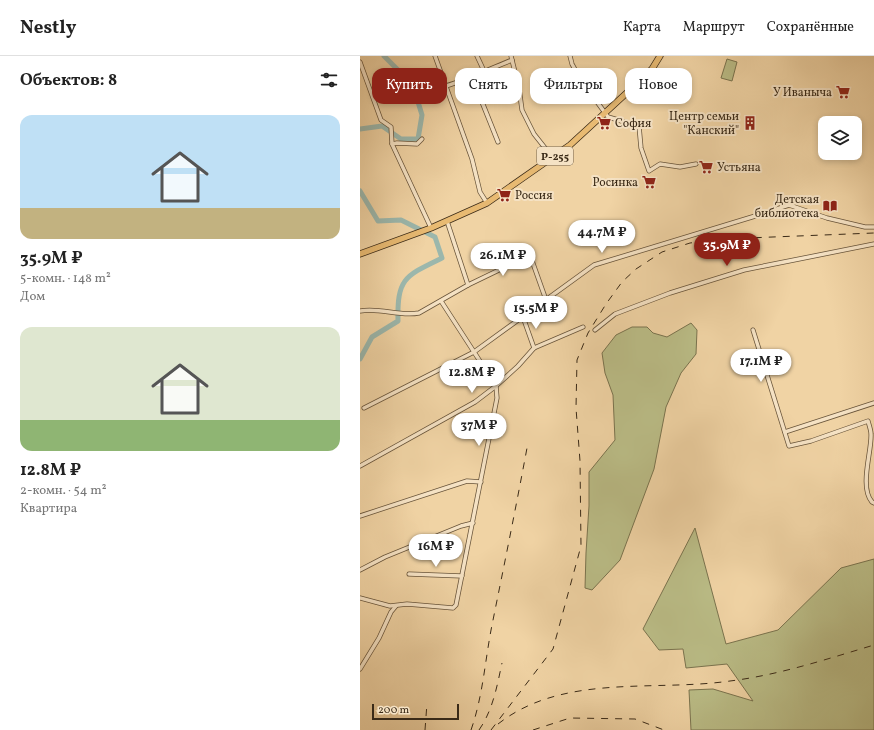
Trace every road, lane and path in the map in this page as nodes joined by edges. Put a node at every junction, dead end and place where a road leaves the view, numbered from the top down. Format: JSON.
{"nodes":[{"id":1,"x":435,"y":56,"type":"edge"},
{"id":2,"x":477,"y":56,"type":"edge"},
{"id":3,"x":570,"y":56,"type":"edge"},
{"id":4,"x":660,"y":56,"type":"edge"},
{"id":5,"x":511,"y":58,"type":"edge"},
{"id":6,"x":360,"y":62,"type":"edge"},
{"id":7,"x":439,"y":68,"type":"edge"},
{"id":8,"x":483,"y":68,"type":"edge"},
{"id":9,"x":490,"y":68,"type":"edge"},
{"id":10,"x":447,"y":89,"type":"edge"},
{"id":11,"x":483,"y":104,"type":"edge"},
{"id":12,"x":605,"y":114,"type":"junction"},
{"id":13,"x":422,"y":139,"type":"dead end"},
{"id":14,"x":498,"y":142,"type":"dead end"},
{"id":15,"x":392,"y":144,"type":"junction"},
{"id":16,"x":554,"y":158,"type":"junction"},
{"id":17,"x":696,"y":164,"type":"dead end"},
{"id":18,"x":486,"y":202,"type":"junction"},
{"id":19,"x":447,"y":221,"type":"junction"},
{"id":20,"x":874,"y":227,"type":"edge"},
{"id":21,"x":430,"y":228,"type":"junction"},
{"id":22,"x":874,"y":244,"type":"edge"},
{"id":23,"x":360,"y":254,"type":"edge"},
{"id":24,"x":468,"y":285,"type":"junction"},
{"id":25,"x":546,"y":300,"type":"junction"},
{"id":26,"x":441,"y":301,"type":"junction"},
{"id":27,"x":360,"y":311,"type":"edge"},
{"id":28,"x":523,"y":317,"type":"junction"},
{"id":29,"x":583,"y":327,"type":"dead end"},
{"id":30,"x":595,"y":330,"type":"dead end"},
{"id":31,"x":753,"y":330,"type":"dead end"},
{"id":32,"x":534,"y":348,"type":"junction"},
{"id":33,"x":474,"y":352,"type":"junction"},
{"id":34,"x":496,"y":386,"type":"junction"},
{"id":35,"x":874,"y":403,"type":"edge"},
{"id":36,"x":364,"y":408,"type":"dead end"},
{"id":37,"x":785,"y":432,"type":"junction"},
{"id":38,"x":360,"y":466,"type":"edge"},
{"id":39,"x":481,"y":482,"type":"junction"},
{"id":40,"x":874,"y":503,"type":"edge"},
{"id":41,"x":360,"y":516,"type":"edge"},
{"id":42,"x":473,"y":523,"type":"junction"},
{"id":43,"x":360,"y":570,"type":"edge"},
{"id":44,"x":409,"y":574,"type":"dead end"},
{"id":45,"x":462,"y":576,"type":"junction"},
{"id":46,"x":360,"y":598,"type":"edge"},
{"id":47,"x":396,"y":606,"type":"junction"},
{"id":48,"x":360,"y":669,"type":"edge"}],
"edges":[{"from":1,"to":7,"type":"street"},
{"from":2,"to":8,"type":"street"},
{"from":3,"to":12,"type":"street"},
{"from":4,"to":12,"type":"main road","number":"Р-255"},
{"from":5,"to":9,"type":"street"},
{"from":5,"to":16,"type":"street"},
{"from":6,"to":15,"type":"street"},
{"from":10,"to":18,"type":"street"},
{"from":11,"to":14,"type":"street"},
{"from":12,"to":16,"type":"main road","number":"Р-255"},
{"from":12,"to":17,"type":"street"},
{"from":13,"to":15,"type":"street"},
{"from":15,"to":21,"type":"street"},
{"from":16,"to":18,"type":"main road","number":"Р-255"},
{"from":18,"to":19,"type":"main road","number":"Р-255"},
{"from":19,"to":21,"type":"main road","number":"Р-255"},
{"from":19,"to":24,"type":"street"},
{"from":20,"to":25,"type":"street"},
{"from":21,"to":23,"type":"main road","number":"Р-255"},
{"from":22,"to":30,"type":"street"},
{"from":24,"to":25,"type":"street"},
{"from":24,"to":26,"type":"street"},
{"from":25,"to":28,"type":"street"},
{"from":26,"to":27,"type":"street"},
{"from":26,"to":33,"type":"street"},
{"from":28,"to":32,"type":"street"},
{"from":28,"to":33,"type":"street"},
{"from":29,"to":32,"type":"street"},
{"from":31,"to":37,"type":"street"},
{"from":32,"to":34,"type":"street"},
{"from":33,"to":34,"type":"street"},
{"from":33,"to":36,"type":"street"},
{"from":34,"to":38,"type":"street"},
{"from":34,"to":39,"type":"street"},
{"from":35,"to":37,"type":"street"},
{"from":37,"to":40,"type":"street"},
{"from":39,"to":41,"type":"street"},
{"from":39,"to":42,"type":"street"},
{"from":42,"to":43,"type":"street"},
{"from":42,"to":45,"type":"street"},
{"from":44,"to":45,"type":"street"},
{"from":45,"to":47,"type":"street"},
{"from":46,"to":47,"type":"street"},
{"from":47,"to":48,"type":"street"}]}
